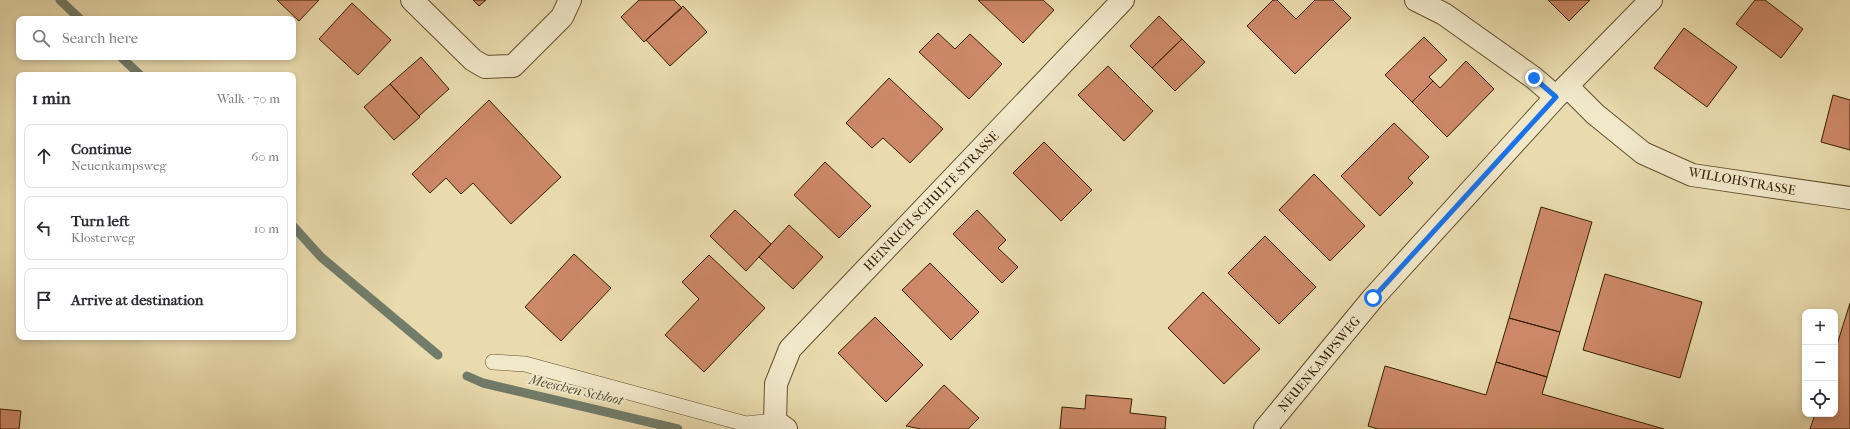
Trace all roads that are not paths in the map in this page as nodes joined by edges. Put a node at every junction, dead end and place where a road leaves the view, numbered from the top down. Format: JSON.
{"nodes":[{"id":1,"x":412,"y":0,"type":"edge"},
{"id":2,"x":570,"y":0,"type":"edge"},
{"id":3,"x":1123,"y":0,"type":"edge"},
{"id":4,"x":1416,"y":0,"type":"edge"},
{"id":5,"x":1651,"y":0,"type":"edge"},
{"id":6,"x":1562,"y":91,"type":"junction"},
{"id":7,"x":1850,"y":198,"type":"edge"},
{"id":8,"x":493,"y":362,"type":"dead end"},
{"id":9,"x":781,"y":425,"type":"edge"},
{"id":10,"x":1264,"y":429,"type":"edge"}],
"edges":[{"from":1,"to":2,"type":"street"},
{"from":3,"to":9,"type":"street","name":"HEINRICH-SCHULTE-STRASSE"},
{"from":4,"to":6,"type":"street","name":"WILLOHSTRASSE"},
{"from":5,"to":6,"type":"street","name":"NEUENKAMPSWEG"},
{"from":6,"to":7,"type":"street","name":"WILLOHSTRASSE"},
{"from":6,"to":10,"type":"street","name":"NEUENKAMPSWEG"},
{"from":8,"to":9,"type":"lane","name":"HEINRICH-SCHULTE-STRASSE"}]}
